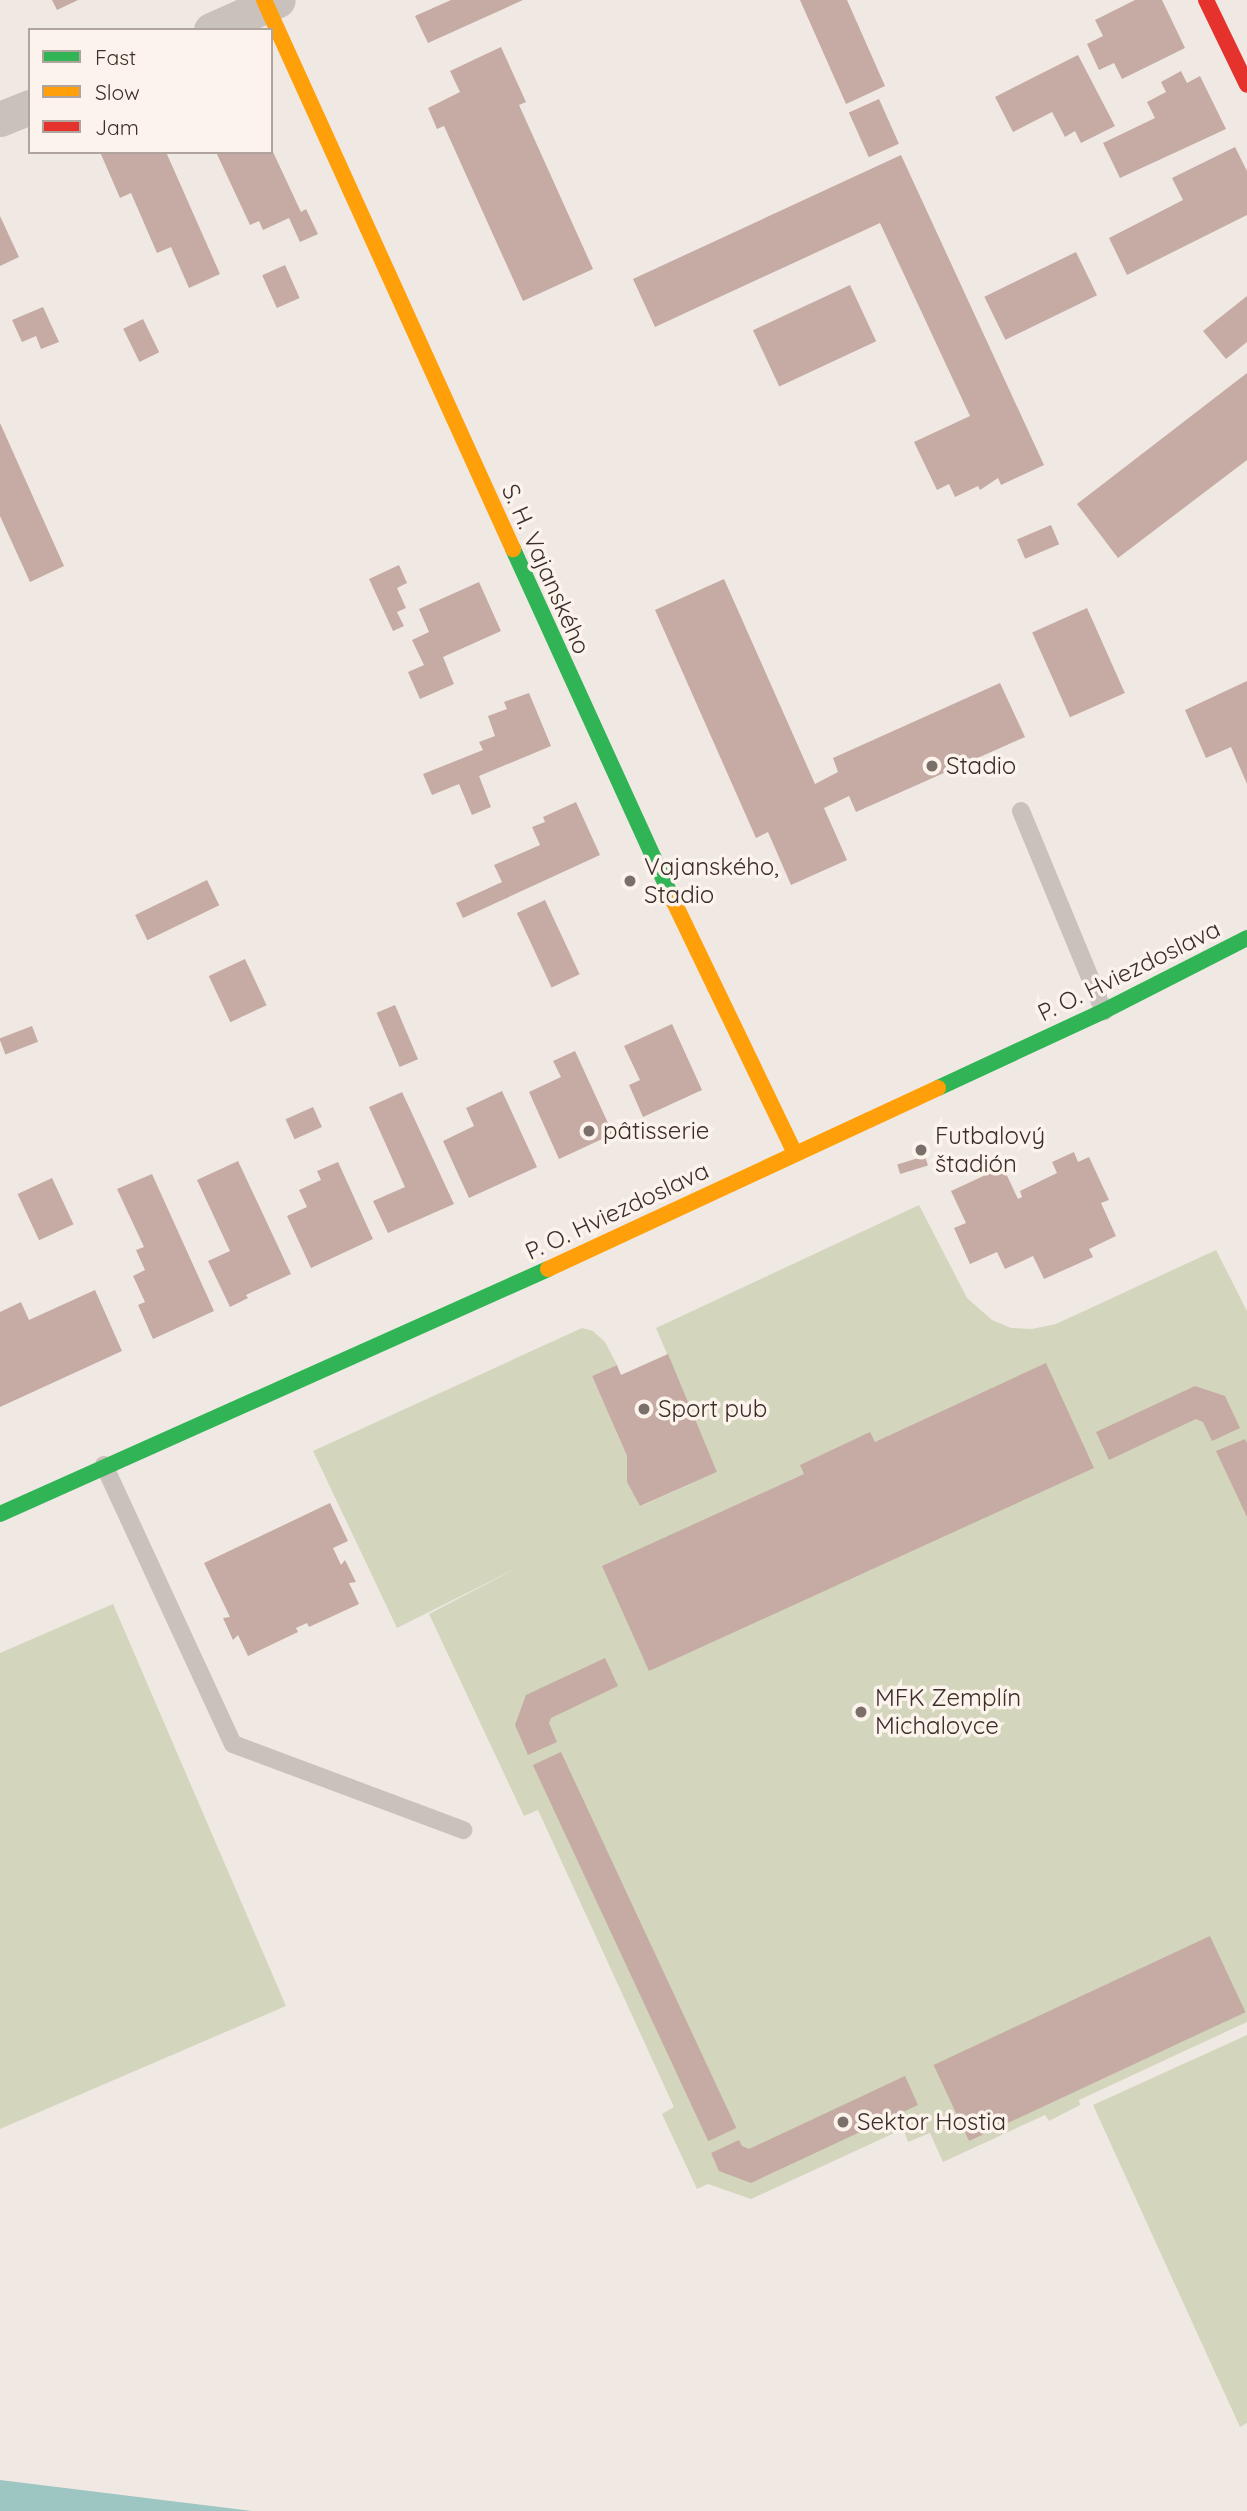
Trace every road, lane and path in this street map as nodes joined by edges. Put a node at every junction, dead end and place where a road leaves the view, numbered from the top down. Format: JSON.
{"nodes":[{"id":1,"x":1206,"y":0,"type":"edge"},
{"id":2,"x":269,"y":2,"type":"edge"},
{"id":3,"x":215,"y":28,"type":"edge"},
{"id":4,"x":1247,"y":85,"type":"edge"},
{"id":5,"x":28,"y":108,"type":"edge"},
{"id":6,"x":0,"y":119,"type":"edge"},
{"id":7,"x":1020,"y":811,"type":"dead end"},
{"id":8,"x":1247,"y":938,"type":"edge"},
{"id":9,"x":1104,"y":1011,"type":"junction"},
{"id":10,"x":795,"y":1153,"type":"junction"},
{"id":11,"x":104,"y":1465,"type":"junction"},
{"id":12,"x":0,"y":1514,"type":"edge"},
{"id":13,"x":463,"y":1830,"type":"dead end"}],
"edges":[{"from":1,"to":4,"type":"street"},
{"from":2,"to":3,"type":"street"},
{"from":2,"to":10,"type":"street","name":"S. H. Vajanského"},
{"from":5,"to":6,"type":"street"},
{"from":7,"to":9,"type":"lane"},
{"from":8,"to":9,"type":"street","name":"P. O. Hviezdoslava"},
{"from":9,"to":10,"type":"street","name":"P. O. Hviezdoslava"},
{"from":10,"to":11,"type":"street","name":"P. O. Hviezdoslava"},
{"from":11,"to":12,"type":"street","name":"P. O. Hviezdoslava"},
{"from":11,"to":13,"type":"lane"}]}
